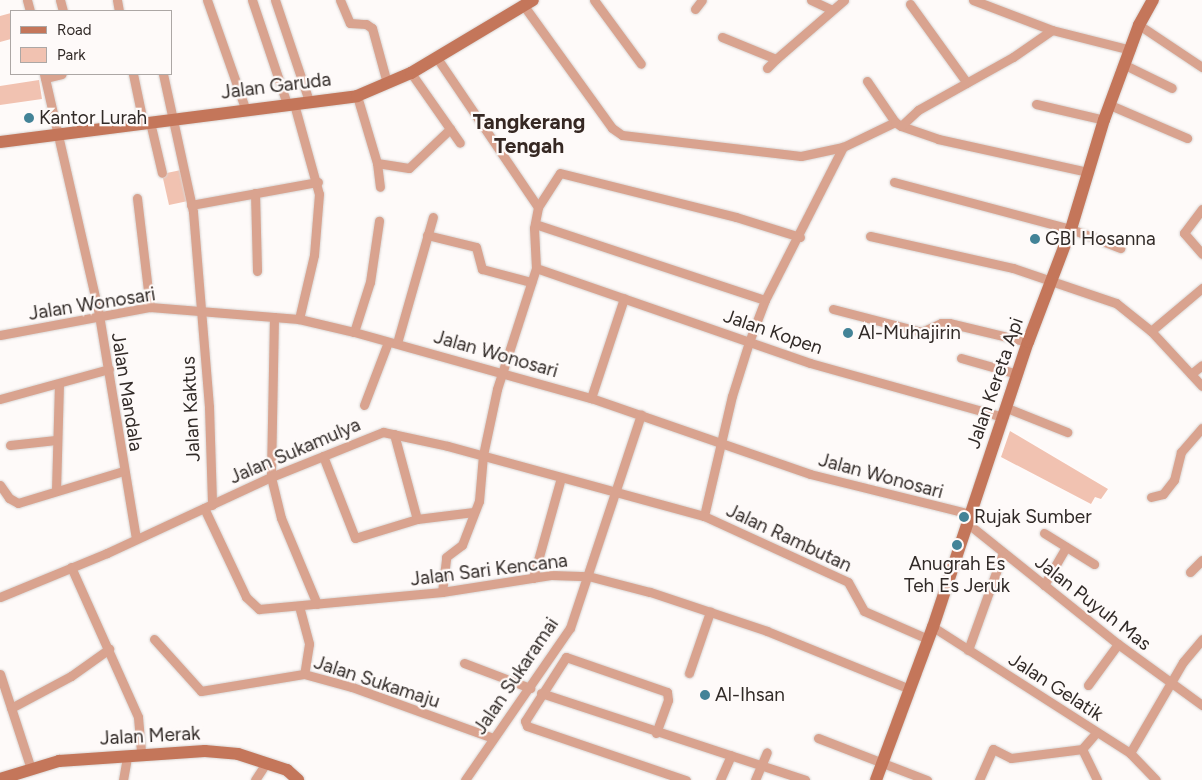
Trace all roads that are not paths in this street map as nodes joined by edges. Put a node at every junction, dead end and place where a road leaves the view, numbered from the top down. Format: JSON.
{"nodes":[{"id":1,"x":208,"y":0,"type":"edge"},
{"id":2,"x":252,"y":0,"type":"edge"},
{"id":3,"x":276,"y":0,"type":"edge"},
{"id":4,"x":340,"y":0,"type":"edge"},
{"id":5,"x":594,"y":0,"type":"edge"},
{"id":6,"x":702,"y":0,"type":"edge"},
{"id":7,"x":811,"y":0,"type":"edge"},
{"id":8,"x":844,"y":0,"type":"edge"},
{"id":9,"x":973,"y":0,"type":"edge"},
{"id":10,"x":1153,"y":0,"type":"edge"},
{"id":11,"x":528,"y":3,"type":"edge"},
{"id":12,"x":910,"y":4,"type":"dead end"},
{"id":13,"x":695,"y":9,"type":"dead end"},
{"id":14,"x":832,"y":10,"type":"junction"},
{"id":15,"x":1139,"y":25,"type":"junction"},
{"id":16,"x":1052,"y":30,"type":"junction"},
{"id":17,"x":722,"y":36,"type":"dead end"},
{"id":18,"x":1131,"y":50,"type":"junction"},
{"id":19,"x":437,"y":58,"type":"junction"},
{"id":20,"x":776,"y":59,"type":"junction"},
{"id":21,"x":641,"y":64,"type":"dead end"},
{"id":22,"x":1125,"y":65,"type":"junction"},
{"id":23,"x":1202,"y":67,"type":"edge"},
{"id":24,"x":767,"y":68,"type":"dead end"},
{"id":25,"x":410,"y":72,"type":"junction"},
{"id":26,"x":133,"y":75,"type":"edge"},
{"id":27,"x":163,"y":75,"type":"edge"},
{"id":28,"x":44,"y":76,"type":"edge"},
{"id":29,"x":866,"y":81,"type":"dead end"},
{"id":30,"x":387,"y":83,"type":"junction"},
{"id":31,"x":967,"y":84,"type":"junction"},
{"id":32,"x":1172,"y":88,"type":"dead end"},
{"id":33,"x":357,"y":96,"type":"junction"},
{"id":34,"x":309,"y":101,"type":"junction"},
{"id":35,"x":291,"y":104,"type":"junction"},
{"id":36,"x":1036,"y":104,"type":"dead end"},
{"id":37,"x":1110,"y":106,"type":"junction"},
{"id":38,"x":245,"y":108,"type":"junction"},
{"id":39,"x":171,"y":118,"type":"junction"},
{"id":40,"x":1104,"y":120,"type":"junction"},
{"id":41,"x":146,"y":122,"type":"junction"},
{"id":42,"x":898,"y":124,"type":"junction"},
{"id":43,"x":450,"y":129,"type":"junction"},
{"id":44,"x":56,"y":134,"type":"junction"},
{"id":45,"x":1187,"y":138,"type":"dead end"},
{"id":46,"x":0,"y":142,"type":"edge"},
{"id":47,"x":460,"y":143,"type":"dead end"},
{"id":48,"x":843,"y":147,"type":"junction"},
{"id":49,"x":377,"y":163,"type":"junction"},
{"id":50,"x":1088,"y":172,"type":"junction"},
{"id":51,"x":162,"y":173,"type":"dead end"},
{"id":52,"x":318,"y":182,"type":"junction"},
{"id":53,"x":894,"y":182,"type":"dead end"},
{"id":54,"x":380,"y":187,"type":"dead end"},
{"id":55,"x":255,"y":193,"type":"junction"},
{"id":56,"x":137,"y":198,"type":"dead end"},
{"id":57,"x":191,"y":205,"type":"junction"},
{"id":58,"x":538,"y":208,"type":"junction"},
{"id":59,"x":1202,"y":209,"type":"edge"},
{"id":60,"x":433,"y":217,"type":"dead end"},
{"id":61,"x":379,"y":221,"type":"dead end"},
{"id":62,"x":535,"y":224,"type":"junction"},
{"id":63,"x":1071,"y":228,"type":"junction"},
{"id":64,"x":427,"y":234,"type":"junction"},
{"id":65,"x":870,"y":236,"type":"dead end"},
{"id":66,"x":800,"y":237,"type":"junction"},
{"id":67,"x":1120,"y":248,"type":"dead end"},
{"id":68,"x":1202,"y":254,"type":"edge"},
{"id":69,"x":536,"y":268,"type":"junction"},
{"id":70,"x":257,"y":271,"type":"dead end"},
{"id":71,"x":1051,"y":281,"type":"junction"},
{"id":72,"x":531,"y":282,"type":"junction"},
{"id":73,"x":1202,"y":288,"type":"edge"},
{"id":74,"x":624,"y":298,"type":"junction"},
{"id":75,"x":765,"y":300,"type":"junction"},
{"id":76,"x":150,"y":307,"type":"junction"},
{"id":77,"x":833,"y":308,"type":"dead end"},
{"id":78,"x":202,"y":311,"type":"junction"},
{"id":79,"x":98,"y":315,"type":"junction"},
{"id":80,"x":274,"y":317,"type":"junction"},
{"id":81,"x":299,"y":320,"type":"junction"},
{"id":82,"x":1151,"y":331,"type":"junction"},
{"id":83,"x":354,"y":332,"type":"junction"},
{"id":84,"x":0,"y":335,"type":"edge"},
{"id":85,"x":388,"y":342,"type":"junction"},
{"id":86,"x":749,"y":342,"type":"junction"},
{"id":87,"x":1028,"y":342,"type":"junction"},
{"id":88,"x":398,"y":343,"type":"junction"},
{"id":89,"x":961,"y":358,"type":"dead end"},
{"id":90,"x":1202,"y":365,"type":"edge"},
{"id":91,"x":109,"y":369,"type":"junction"},
{"id":92,"x":503,"y":373,"type":"junction"},
{"id":93,"x":1017,"y":374,"type":"junction"},
{"id":94,"x":1191,"y":374,"type":"junction"},
{"id":95,"x":59,"y":384,"type":"junction"},
{"id":96,"x":1202,"y":386,"type":"edge"},
{"id":97,"x":591,"y":398,"type":"junction"},
{"id":98,"x":0,"y":399,"type":"edge"},
{"id":99,"x":364,"y":405,"type":"dead end"},
{"id":100,"x":1005,"y":412,"type":"junction"},
{"id":101,"x":641,"y":414,"type":"junction"},
{"id":102,"x":1202,"y":428,"type":"edge"},
{"id":103,"x":1067,"y":432,"type":"dead end"},
{"id":104,"x":394,"y":434,"type":"junction"},
{"id":105,"x":56,"y":440,"type":"junction"},
{"id":106,"x":722,"y":441,"type":"junction"},
{"id":107,"x":10,"y":445,"type":"dead end"},
{"id":108,"x":483,"y":455,"type":"junction"},
{"id":109,"x":323,"y":456,"type":"junction"},
{"id":110,"x":123,"y":471,"type":"junction"},
{"id":111,"x":271,"y":477,"type":"junction"},
{"id":112,"x":561,"y":478,"type":"junction"},
{"id":113,"x":0,"y":485,"type":"edge"},
{"id":114,"x":56,"y":491,"type":"junction"},
{"id":115,"x":616,"y":492,"type":"junction"},
{"id":116,"x":1151,"y":497,"type":"dead end"},
{"id":117,"x":208,"y":507,"type":"junction"},
{"id":118,"x":474,"y":512,"type":"junction"},
{"id":119,"x":704,"y":516,"type":"junction"},
{"id":120,"x":417,"y":519,"type":"junction"},
{"id":121,"x":969,"y":519,"type":"junction"},
{"id":122,"x":1044,"y":533,"type":"dead end"},
{"id":123,"x":136,"y":539,"type":"junction"},
{"id":124,"x":1066,"y":547,"type":"junction"},
{"id":125,"x":1003,"y":554,"type":"junction"},
{"id":126,"x":1202,"y":560,"type":"edge"},
{"id":127,"x":1094,"y":564,"type":"dead end"},
{"id":128,"x":71,"y":567,"type":"junction"},
{"id":129,"x":1190,"y":572,"type":"dead end"},
{"id":130,"x":588,"y":576,"type":"junction"},
{"id":131,"x":533,"y":578,"type":"junction"},
{"id":132,"x":1044,"y":585,"type":"junction"},
{"id":133,"x":442,"y":592,"type":"junction"},
{"id":134,"x":0,"y":598,"type":"edge"},
{"id":135,"x":317,"y":604,"type":"junction"},
{"id":136,"x":299,"y":606,"type":"junction"},
{"id":137,"x":710,"y":612,"type":"junction"},
{"id":138,"x":930,"y":633,"type":"junction"},
{"id":139,"x":154,"y":639,"type":"dead end"},
{"id":140,"x":1202,"y":639,"type":"edge"},
{"id":141,"x":1118,"y":644,"type":"junction"},
{"id":142,"x":109,"y":649,"type":"junction"},
{"id":143,"x":968,"y":650,"type":"junction"},
{"id":144,"x":464,"y":664,"type":"dead end"},
{"id":145,"x":689,"y":673,"type":"dead end"},
{"id":146,"x":0,"y":674,"type":"edge"},
{"id":147,"x":304,"y":674,"type":"junction"},
{"id":148,"x":1172,"y":684,"type":"junction"},
{"id":149,"x":1088,"y":685,"type":"dead end"},
{"id":150,"x":530,"y":688,"type":"junction"},
{"id":151,"x":910,"y":689,"type":"junction"},
{"id":152,"x":541,"y":693,"type":"junction"},
{"id":153,"x":1202,"y":705,"type":"edge"},
{"id":154,"x":12,"y":708,"type":"junction"},
{"id":155,"x":656,"y":733,"type":"junction"},
{"id":156,"x":1096,"y":733,"type":"junction"},
{"id":157,"x":493,"y":738,"type":"junction"},
{"id":158,"x":818,"y":738,"type":"dead end"},
{"id":159,"x":1082,"y":749,"type":"junction"},
{"id":160,"x":767,"y":752,"type":"dead end"},
{"id":161,"x":1130,"y":753,"type":"junction"},
{"id":162,"x":141,"y":754,"type":"junction"},
{"id":163,"x":731,"y":756,"type":"junction"},
{"id":164,"x":126,"y":757,"type":"junction"},
{"id":165,"x":266,"y":762,"type":"junction"},
{"id":166,"x":884,"y":762,"type":"junction"},
{"id":167,"x":762,"y":766,"type":"junction"},
{"id":168,"x":31,"y":769,"type":"junction"},
{"id":169,"x":0,"y":779,"type":"edge"},
{"id":170,"x":123,"y":780,"type":"edge"},
{"id":171,"x":255,"y":780,"type":"edge"},
{"id":172,"x":298,"y":780,"type":"edge"},
{"id":173,"x":465,"y":780,"type":"edge"},
{"id":174,"x":686,"y":780,"type":"edge"},
{"id":175,"x":720,"y":780,"type":"edge"},
{"id":176,"x":755,"y":780,"type":"edge"},
{"id":177,"x":805,"y":780,"type":"edge"},
{"id":178,"x":876,"y":780,"type":"edge"},
{"id":179,"x":927,"y":780,"type":"edge"},
{"id":180,"x":979,"y":780,"type":"edge"},
{"id":181,"x":1097,"y":780,"type":"edge"},
{"id":182,"x":1156,"y":780,"type":"edge"}],
"edges":[{"from":1,"to":38,"type":"street"},
{"from":2,"to":35,"type":"street"},
{"from":3,"to":34,"type":"street"},
{"from":4,"to":30,"type":"street"},
{"from":5,"to":21,"type":"street"},
{"from":6,"to":13,"type":"street"},
{"from":7,"to":14,"type":"street"},
{"from":8,"to":14,"type":"street"},
{"from":9,"to":16,"type":"street"},
{"from":10,"to":15,"type":"street","name":"Jalan Kereta Api"},
{"from":11,"to":19,"type":"street","name":"Jalan Garuda"},
{"from":11,"to":48,"type":"street"},
{"from":12,"to":31,"type":"street"},
{"from":14,"to":20,"type":"street"},
{"from":15,"to":18,"type":"street","name":"Jalan Kereta Api"},
{"from":15,"to":23,"type":"street"},
{"from":16,"to":18,"type":"street"},
{"from":16,"to":31,"type":"street"},
{"from":17,"to":20,"type":"street"},
{"from":18,"to":22,"type":"street","name":"Jalan Kereta Api"},
{"from":19,"to":25,"type":"street","name":"Jalan Garuda"},
{"from":19,"to":58,"type":"street"},
{"from":20,"to":24,"type":"street"},
{"from":22,"to":32,"type":"street"},
{"from":22,"to":37,"type":"street","name":"Jalan Kereta Api"},
{"from":25,"to":30,"type":"street","name":"Jalan Garuda"},
{"from":25,"to":43,"type":"street"},
{"from":26,"to":41,"type":"street"},
{"from":27,"to":39,"type":"street","name":"Jalan Kaktus"},
{"from":28,"to":44,"type":"street","name":"Jalan Mandala"},
{"from":29,"to":42,"type":"street"},
{"from":30,"to":33,"type":"street","name":"Jalan Garuda"},
{"from":31,"to":42,"type":"street"},
{"from":33,"to":34,"type":"street","name":"Jalan Garuda"},
{"from":33,"to":49,"type":"street"},
{"from":34,"to":35,"type":"street","name":"Jalan Garuda"},
{"from":35,"to":38,"type":"street","name":"Jalan Garuda"},
{"from":35,"to":52,"type":"street"},
{"from":36,"to":40,"type":"street"},
{"from":37,"to":40,"type":"street","name":"Jalan Kereta Api"},
{"from":37,"to":45,"type":"street"},
{"from":38,"to":39,"type":"street","name":"Jalan Garuda"},
{"from":39,"to":41,"type":"street","name":"Jalan Garuda"},
{"from":39,"to":57,"type":"street","name":"Jalan Kaktus"},
{"from":40,"to":50,"type":"street","name":"Jalan Kereta Api"},
{"from":41,"to":44,"type":"street","name":"Jalan Garuda"},
{"from":41,"to":51,"type":"street"},
{"from":42,"to":48,"type":"street"},
{"from":42,"to":50,"type":"street"},
{"from":43,"to":47,"type":"street"},
{"from":43,"to":49,"type":"street"},
{"from":44,"to":46,"type":"street","name":"Jalan Garuda"},
{"from":44,"to":79,"type":"street","name":"Jalan Mandala"},
{"from":48,"to":66,"type":"street"},
{"from":49,"to":54,"type":"street"},
{"from":50,"to":63,"type":"street","name":"Jalan Kereta Api"},
{"from":52,"to":55,"type":"street"},
{"from":52,"to":81,"type":"street"},
{"from":53,"to":63,"type":"street"},
{"from":55,"to":57,"type":"street"},
{"from":55,"to":70,"type":"street"},
{"from":56,"to":76,"type":"street"},
{"from":57,"to":78,"type":"street","name":"Jalan Kaktus"},
{"from":58,"to":62,"type":"street"},
{"from":58,"to":66,"type":"street"},
{"from":59,"to":68,"type":"street"},
{"from":60,"to":64,"type":"street"},
{"from":61,"to":83,"type":"street"},
{"from":62,"to":69,"type":"street"},
{"from":62,"to":75,"type":"street"},
{"from":63,"to":67,"type":"street"},
{"from":63,"to":71,"type":"street","name":"Jalan Kereta Api"},
{"from":64,"to":72,"type":"street"},
{"from":64,"to":88,"type":"street"},
{"from":65,"to":71,"type":"street"},
{"from":66,"to":75,"type":"street"},
{"from":69,"to":72,"type":"street"},
{"from":69,"to":74,"type":"street","name":"Jalan Kopen"},
{"from":71,"to":82,"type":"street"},
{"from":71,"to":87,"type":"street","name":"Jalan Kereta Api"},
{"from":72,"to":92,"type":"street"},
{"from":73,"to":82,"type":"street"},
{"from":74,"to":86,"type":"street","name":"Jalan Kopen"},
{"from":74,"to":97,"type":"street"},
{"from":75,"to":86,"type":"street"},
{"from":76,"to":78,"type":"street","name":"Jalan Wonosari"},
{"from":76,"to":79,"type":"street","name":"Jalan Wonosari"},
{"from":77,"to":87,"type":"street"},
{"from":78,"to":80,"type":"street","name":"Jalan Wonosari"},
{"from":78,"to":117,"type":"street","name":"Jalan Kaktus"},
{"from":79,"to":84,"type":"street","name":"Jalan Wonosari"},
{"from":79,"to":91,"type":"street","name":"Jalan Mandala"},
{"from":80,"to":81,"type":"street","name":"Jalan Wonosari"},
{"from":80,"to":111,"type":"street"},
{"from":81,"to":83,"type":"street","name":"Jalan Wonosari"},
{"from":82,"to":94,"type":"street"},
{"from":83,"to":85,"type":"street","name":"Jalan Wonosari"},
{"from":85,"to":88,"type":"street","name":"Jalan Wonosari"},
{"from":85,"to":99,"type":"street"},
{"from":86,"to":100,"type":"street","name":"Jalan Kopen"},
{"from":86,"to":106,"type":"street"},
{"from":87,"to":93,"type":"street","name":"Jalan Kereta Api"},
{"from":88,"to":92,"type":"street","name":"Jalan Wonosari"},
{"from":89,"to":93,"type":"street"},
{"from":90,"to":94,"type":"street"},
{"from":91,"to":95,"type":"street"},
{"from":91,"to":110,"type":"street","name":"Jalan Mandala"},
{"from":92,"to":97,"type":"street","name":"Jalan Wonosari"},
{"from":92,"to":108,"type":"street"},
{"from":93,"to":100,"type":"street","name":"Jalan Kereta Api"},
{"from":94,"to":96,"type":"street"},
{"from":95,"to":98,"type":"street"},
{"from":95,"to":105,"type":"street"},
{"from":97,"to":101,"type":"street","name":"Jalan Wonosari"},
{"from":100,"to":103,"type":"street","name":"Jalan Kopen"},
{"from":100,"to":121,"type":"street","name":"Jalan Kereta Api"},
{"from":101,"to":106,"type":"street","name":"Jalan Wonosari"},
{"from":101,"to":115,"type":"street","name":"Jalan Sukaramai"},
{"from":102,"to":116,"type":"street"},
{"from":104,"to":108,"type":"street","name":"Jalan Sukamulya"},
{"from":104,"to":109,"type":"street","name":"Jalan Sukamulya"},
{"from":104,"to":120,"type":"street"},
{"from":105,"to":107,"type":"street"},
{"from":105,"to":114,"type":"street"},
{"from":106,"to":119,"type":"street"},
{"from":106,"to":121,"type":"street","name":"Jalan Wonosari"},
{"from":108,"to":112,"type":"street","name":"Jalan Sukamulya"},
{"from":108,"to":118,"type":"street"},
{"from":109,"to":111,"type":"street","name":"Jalan Sukamulya"},
{"from":109,"to":120,"type":"street"},
{"from":110,"to":114,"type":"street"},
{"from":110,"to":123,"type":"street","name":"Jalan Mandala"},
{"from":111,"to":117,"type":"street","name":"Jalan Sukamulya"},
{"from":111,"to":135,"type":"street"},
{"from":112,"to":115,"type":"street","name":"Jalan Sukamulya"},
{"from":112,"to":131,"type":"street"},
{"from":113,"to":114,"type":"street"},
{"from":115,"to":119,"type":"street","name":"Jalan Rambutan"},
{"from":115,"to":130,"type":"street","name":"Jalan Sukaramai"},
{"from":117,"to":123,"type":"street","name":"Jalan Sukamulya"},
{"from":117,"to":136,"type":"street","name":"Jalan Sari Kencana"},
{"from":118,"to":120,"type":"street"},
{"from":118,"to":133,"type":"street"},
{"from":119,"to":138,"type":"street","name":"Jalan Rambutan"},
{"from":121,"to":125,"type":"street","name":"Jalan Puyuh Mas"},
{"from":121,"to":138,"type":"street","name":"Jalan Kereta Api"},
{"from":122,"to":124,"type":"street"},
{"from":123,"to":128,"type":"street","name":"Jalan Sukamulya"},
{"from":124,"to":127,"type":"street"},
{"from":124,"to":132,"type":"street"},
{"from":125,"to":132,"type":"street","name":"Jalan Puyuh Mas"},
{"from":125,"to":143,"type":"street"},
{"from":126,"to":129,"type":"street"},
{"from":128,"to":134,"type":"street","name":"Jalan Sukamulya"},
{"from":128,"to":142,"type":"street"},
{"from":130,"to":131,"type":"street","name":"Jalan Sari Kencana"},
{"from":130,"to":137,"type":"street","name":"Jalan Sari Kencana"},
{"from":130,"to":150,"type":"street","name":"Jalan Sukaramai"},
{"from":131,"to":133,"type":"street","name":"Jalan Sari Kencana"},
{"from":132,"to":141,"type":"street","name":"Jalan Puyuh Mas"},
{"from":133,"to":135,"type":"street","name":"Jalan Sari Kencana"},
{"from":135,"to":136,"type":"street","name":"Jalan Sari Kencana"},
{"from":136,"to":147,"type":"street"},
{"from":137,"to":145,"type":"street"},
{"from":137,"to":151,"type":"street","name":"Jalan Sari Kencana"},
{"from":138,"to":143,"type":"street","name":"Jalan Gelatik"},
{"from":138,"to":151,"type":"street","name":"Jalan Kereta Api"},
{"from":139,"to":147,"type":"street","name":"Jalan Sukamaju"},
{"from":140,"to":148,"type":"street"},
{"from":141,"to":148,"type":"street","name":"Jalan Puyuh Mas"},
{"from":141,"to":149,"type":"street"},
{"from":142,"to":154,"type":"street"},
{"from":142,"to":162,"type":"street"},
{"from":143,"to":156,"type":"street","name":"Jalan Gelatik"},
{"from":144,"to":150,"type":"street"},
{"from":146,"to":154,"type":"street"},
{"from":147,"to":157,"type":"street","name":"Jalan Sukamaju"},
{"from":148,"to":153,"type":"street","name":"Jalan Puyuh Mas"},
{"from":148,"to":161,"type":"street"},
{"from":150,"to":157,"type":"street","name":"Jalan Sukaramai"},
{"from":151,"to":166,"type":"street","name":"Jalan Kereta Api"},
{"from":152,"to":155,"type":"street"},
{"from":152,"to":155,"type":"street"},
{"from":152,"to":174,"type":"street"},
{"from":154,"to":168,"type":"street"},
{"from":155,"to":163,"type":"street"},
{"from":156,"to":159,"type":"street"},
{"from":156,"to":161,"type":"street","name":"Jalan Gelatik"},
{"from":157,"to":173,"type":"street","name":"Jalan Sukaramai"},
{"from":158,"to":166,"type":"street"},
{"from":159,"to":180,"type":"street"},
{"from":159,"to":181,"type":"street"},
{"from":160,"to":167,"type":"street"},
{"from":161,"to":182,"type":"street","name":"Jalan Gelatik"},
{"from":162,"to":164,"type":"street","name":"Jalan Merak"},
{"from":162,"to":165,"type":"street","name":"Jalan Merak"},
{"from":163,"to":167,"type":"street"},
{"from":163,"to":175,"type":"street"},
{"from":164,"to":168,"type":"street","name":"Jalan Merak"},
{"from":164,"to":170,"type":"street"},
{"from":165,"to":171,"type":"street"},
{"from":165,"to":172,"type":"street","name":"Jalan Merak"},
{"from":166,"to":178,"type":"street","name":"Jalan Kereta Api"},
{"from":166,"to":179,"type":"street"},
{"from":167,"to":176,"type":"street"},
{"from":167,"to":177,"type":"street"},
{"from":168,"to":169,"type":"street","name":"Jalan Merak"}]}
